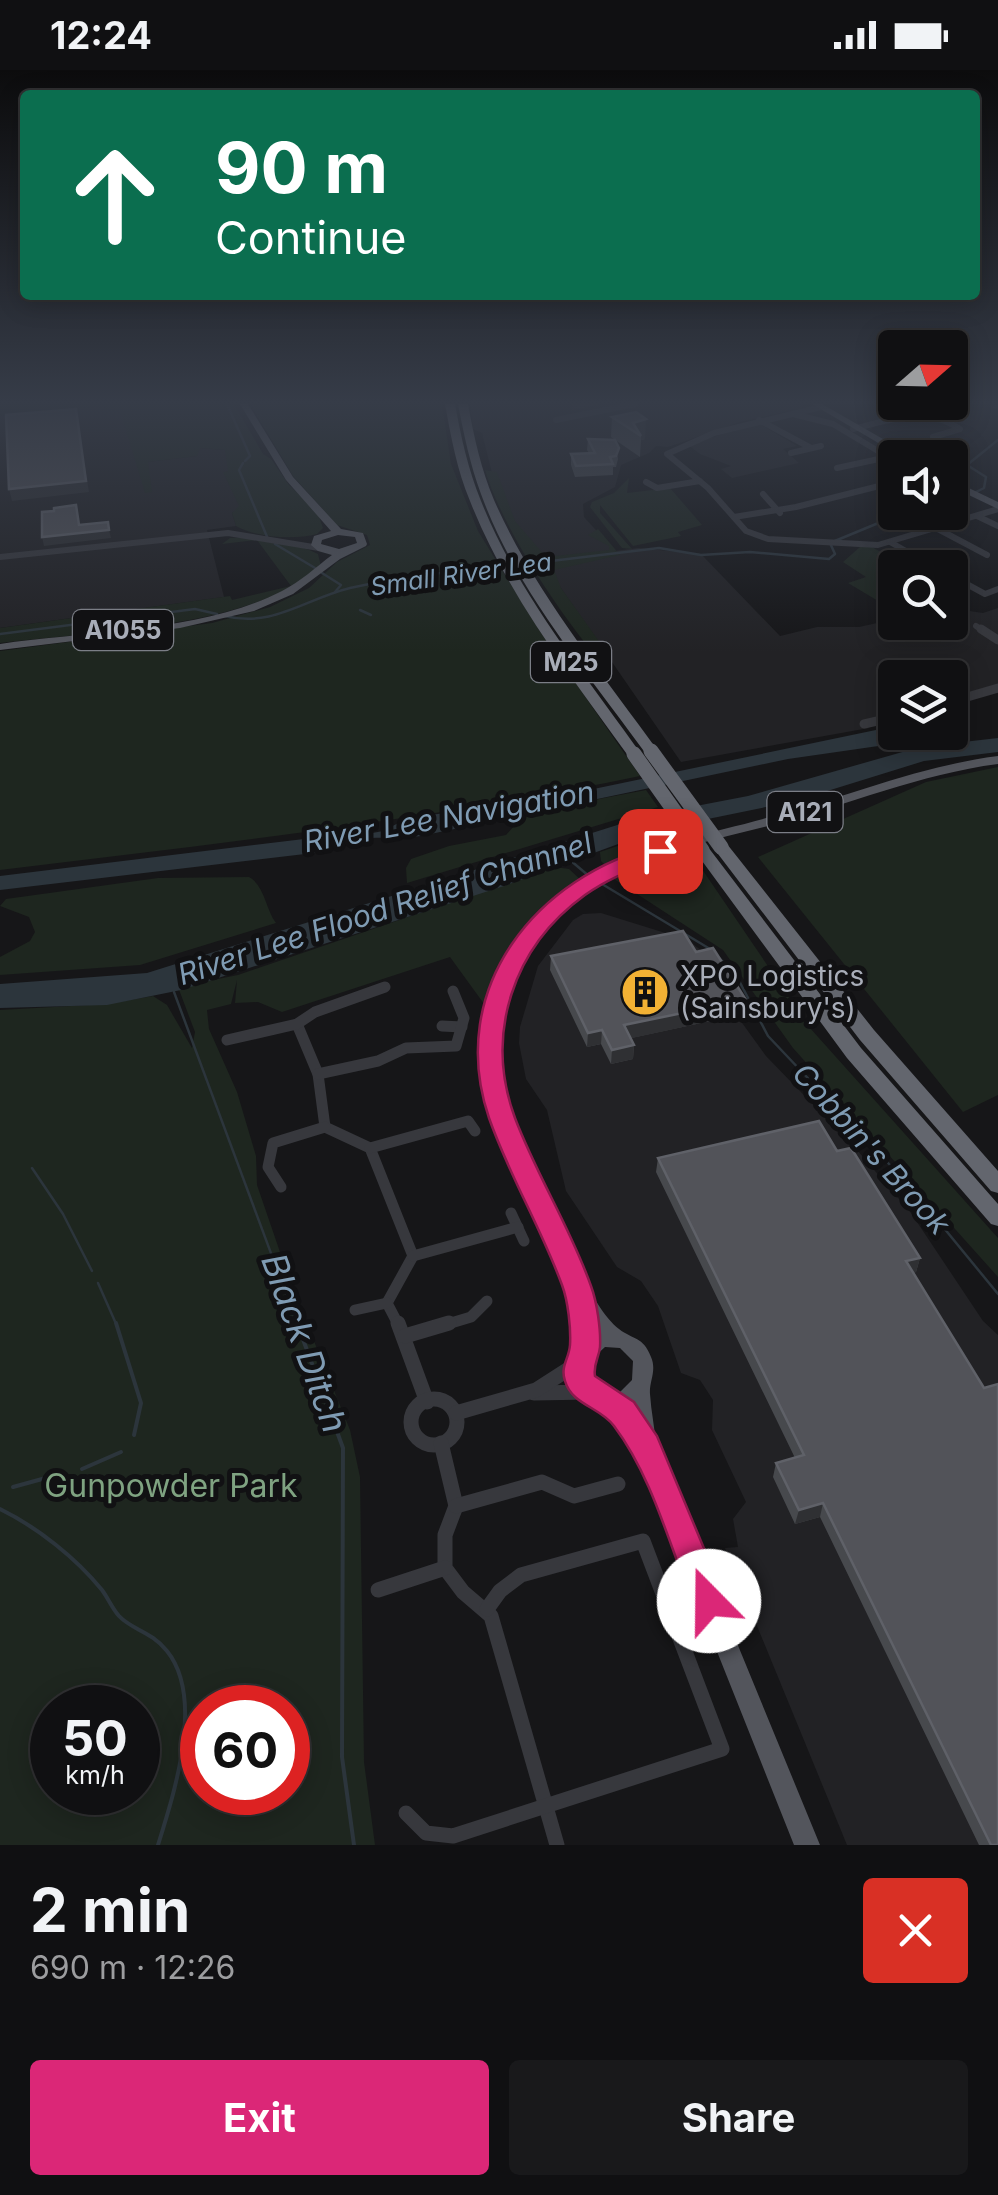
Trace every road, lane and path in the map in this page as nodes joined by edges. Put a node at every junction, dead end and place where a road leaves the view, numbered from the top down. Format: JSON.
{"nodes":[{"id":1,"x":299,"y":487,"type":"edge"},
{"id":2,"x":468,"y":487,"type":"edge"},
{"id":3,"x":481,"y":487,"type":"edge"},
{"id":4,"x":706,"y":487,"type":"edge"},
{"id":5,"x":878,"y":488,"type":"edge"},
{"id":6,"x":968,"y":491,"type":"edge"},
{"id":7,"x":764,"y":494,"type":"dead end"},
{"id":8,"x":998,"y":508,"type":"edge"},
{"id":9,"x":780,"y":513,"type":"junction"},
{"id":10,"x":326,"y":516,"type":"junction"},
{"id":11,"x":977,"y":516,"type":"junction"},
{"id":12,"x":734,"y":517,"type":"junction"},
{"id":13,"x":968,"y":519,"type":"edge"},
{"id":14,"x":998,"y":526,"type":"edge"},
{"id":15,"x":929,"y":530,"type":"edge"},
{"id":16,"x":940,"y":530,"type":"edge"},
{"id":17,"x":338,"y":532,"type":"junction"},
{"id":18,"x":890,"y":542,"type":"junction"},
{"id":19,"x":321,"y":543,"type":"junction"},
{"id":20,"x":904,"y":550,"type":"edge"},
{"id":21,"x":344,"y":552,"type":"junction"},
{"id":22,"x":987,"y":554,"type":"dead end"},
{"id":23,"x":0,"y":558,"type":"edge"},
{"id":24,"x":514,"y":563,"type":"junction"},
{"id":25,"x":322,"y":568,"type":"junction"},
{"id":26,"x":968,"y":584,"type":"edge"},
{"id":27,"x":998,"y":589,"type":"edge"},
{"id":28,"x":976,"y":626,"type":"dead end"},
{"id":29,"x":998,"y":640,"type":"edge"},
{"id":30,"x":0,"y":646,"type":"edge"},
{"id":31,"x":998,"y":688,"type":"edge"},
{"id":32,"x":968,"y":697,"type":"edge"},
{"id":33,"x":878,"y":721,"type":"edge"},
{"id":34,"x":864,"y":724,"type":"dead end"},
{"id":35,"x":998,"y":760,"type":"edge"},
{"id":36,"x":712,"y":848,"type":"junction"},
{"id":37,"x":385,"y":987,"type":"dead end"},
{"id":38,"x":454,"y":990,"type":"dead end"},
{"id":39,"x":297,"y":1024,"type":"junction"},
{"id":40,"x":442,"y":1026,"type":"dead end"},
{"id":41,"x":462,"y":1028,"type":"junction"},
{"id":42,"x":227,"y":1040,"type":"dead end"},
{"id":43,"x":318,"y":1074,"type":"junction"},
{"id":44,"x":325,"y":1127,"type":"junction"},
{"id":45,"x":475,"y":1131,"type":"dead end"},
{"id":46,"x":370,"y":1148,"type":"junction"},
{"id":47,"x":998,"y":1185,"type":"edge"},
{"id":48,"x":280,"y":1187,"type":"dead end"},
{"id":49,"x":511,"y":1212,"type":"dead end"},
{"id":50,"x":998,"y":1218,"type":"edge"},
{"id":51,"x":518,"y":1227,"type":"junction"},
{"id":52,"x":524,"y":1241,"type":"dead end"},
{"id":53,"x":412,"y":1256,"type":"junction"},
{"id":54,"x":578,"y":1290,"type":"junction"},
{"id":55,"x":488,"y":1301,"type":"dead end"},
{"id":56,"x":387,"y":1303,"type":"junction"},
{"id":57,"x":355,"y":1310,"type":"dead end"},
{"id":58,"x":406,"y":1336,"type":"junction"},
{"id":59,"x":616,"y":1340,"type":"junction"},
{"id":60,"x":581,"y":1356,"type":"junction"},
{"id":61,"x":640,"y":1390,"type":"junction"},
{"id":62,"x":528,"y":1393,"type":"junction"},
{"id":63,"x":600,"y":1396,"type":"junction"},
{"id":64,"x":426,"y":1402,"type":"junction"},
{"id":65,"x":456,"y":1413,"type":"junction"},
{"id":66,"x":441,"y":1444,"type":"junction"},
{"id":67,"x":646,"y":1446,"type":"junction"},
{"id":68,"x":618,"y":1484,"type":"dead end"},
{"id":69,"x":456,"y":1506,"type":"junction"},
{"id":70,"x":445,"y":1568,"type":"junction"},
{"id":71,"x":378,"y":1590,"type":"dead end"},
{"id":72,"x":487,"y":1609,"type":"junction"},
{"id":73,"x":546,"y":1806,"type":"junction"},
{"id":74,"x":406,"y":1813,"type":"dead end"},
{"id":75,"x":557,"y":1845,"type":"edge"},
{"id":76,"x":807,"y":1845,"type":"edge"}],
"edges":[{"from":1,"to":10,"type":"main road"},
{"from":2,"to":24,"type":"highway","number":"M25"},
{"from":3,"to":24,"type":"highway","number":"M25"},
{"from":4,"to":12,"type":"street"},
{"from":5,"to":9,"type":"street"},
{"from":6,"to":8,"type":"main road"},
{"from":7,"to":9,"type":"street"},
{"from":8,"to":11,"type":"street"},
{"from":9,"to":12,"type":"street"},
{"from":10,"to":17,"type":"main road"},
{"from":10,"to":19,"type":"main road"},
{"from":11,"to":13,"type":"street"},
{"from":11,"to":14,"type":"street"},
{"from":12,"to":18,"type":"street"},
{"from":15,"to":18,"type":"street"},
{"from":16,"to":22,"type":"street"},
{"from":17,"to":19,"type":"main road"},
{"from":17,"to":21,"type":"main road"},
{"from":18,"to":20,"type":"street"},
{"from":19,"to":21,"type":"main road"},
{"from":19,"to":23,"type":"street"},
{"from":19,"to":25,"type":"main road"},
{"from":21,"to":25,"type":"main road","number":"A1055"},
{"from":24,"to":36,"type":"highway","number":"M25","bridge":true},
{"from":25,"to":30,"type":"main road","number":"A1055"},
{"from":26,"to":27,"type":"street"},
{"from":28,"to":29,"type":"street"},
{"from":31,"to":32,"type":"street"},
{"from":33,"to":34,"type":"street"},
{"from":35,"to":54,"type":"main road","number":"A121"},
{"from":36,"to":47,"type":"highway","number":"M25"},
{"from":36,"to":50,"type":"highway","number":"M25"},
{"from":37,"to":39,"type":"street"},
{"from":38,"to":41,"type":"street"},
{"from":39,"to":42,"type":"street"},
{"from":39,"to":43,"type":"street"},
{"from":40,"to":41,"type":"street"},
{"from":41,"to":43,"type":"street"},
{"from":43,"to":44,"type":"street"},
{"from":44,"to":46,"type":"street"},
{"from":44,"to":48,"type":"street"},
{"from":45,"to":46,"type":"street"},
{"from":46,"to":53,"type":"street"},
{"from":49,"to":51,"type":"street"},
{"from":51,"to":52,"type":"street"},
{"from":51,"to":53,"type":"street"},
{"from":53,"to":56,"type":"street"},
{"from":54,"to":59,"type":"main road","number":"A121"},
{"from":54,"to":60,"type":"main road","number":"A121"},
{"from":55,"to":58,"type":"street"},
{"from":56,"to":57,"type":"street"},
{"from":56,"to":58,"type":"street"},
{"from":58,"to":64,"type":"street"},
{"from":59,"to":60,"type":"main road"},
{"from":59,"to":61,"type":"main road"},
{"from":60,"to":62,"type":"street"},
{"from":60,"to":63,"type":"main road"},
{"from":61,"to":63,"type":"main road"},
{"from":61,"to":67,"type":"main road"},
{"from":62,"to":63,"type":"street"},
{"from":62,"to":65,"type":"street"},
{"from":63,"to":67,"type":"main road"},
{"from":64,"to":65,"type":"street"},
{"from":64,"to":66,"type":"street"},
{"from":65,"to":66,"type":"street"},
{"from":66,"to":69,"type":"street"},
{"from":67,"to":76,"type":"main road"},
{"from":68,"to":69,"type":"street"},
{"from":69,"to":70,"type":"street"},
{"from":70,"to":71,"type":"street"},
{"from":70,"to":72,"type":"street"},
{"from":72,"to":73,"type":"street"},
{"from":72,"to":73,"type":"street"},
{"from":73,"to":74,"type":"street"},
{"from":73,"to":75,"type":"street"}]}
